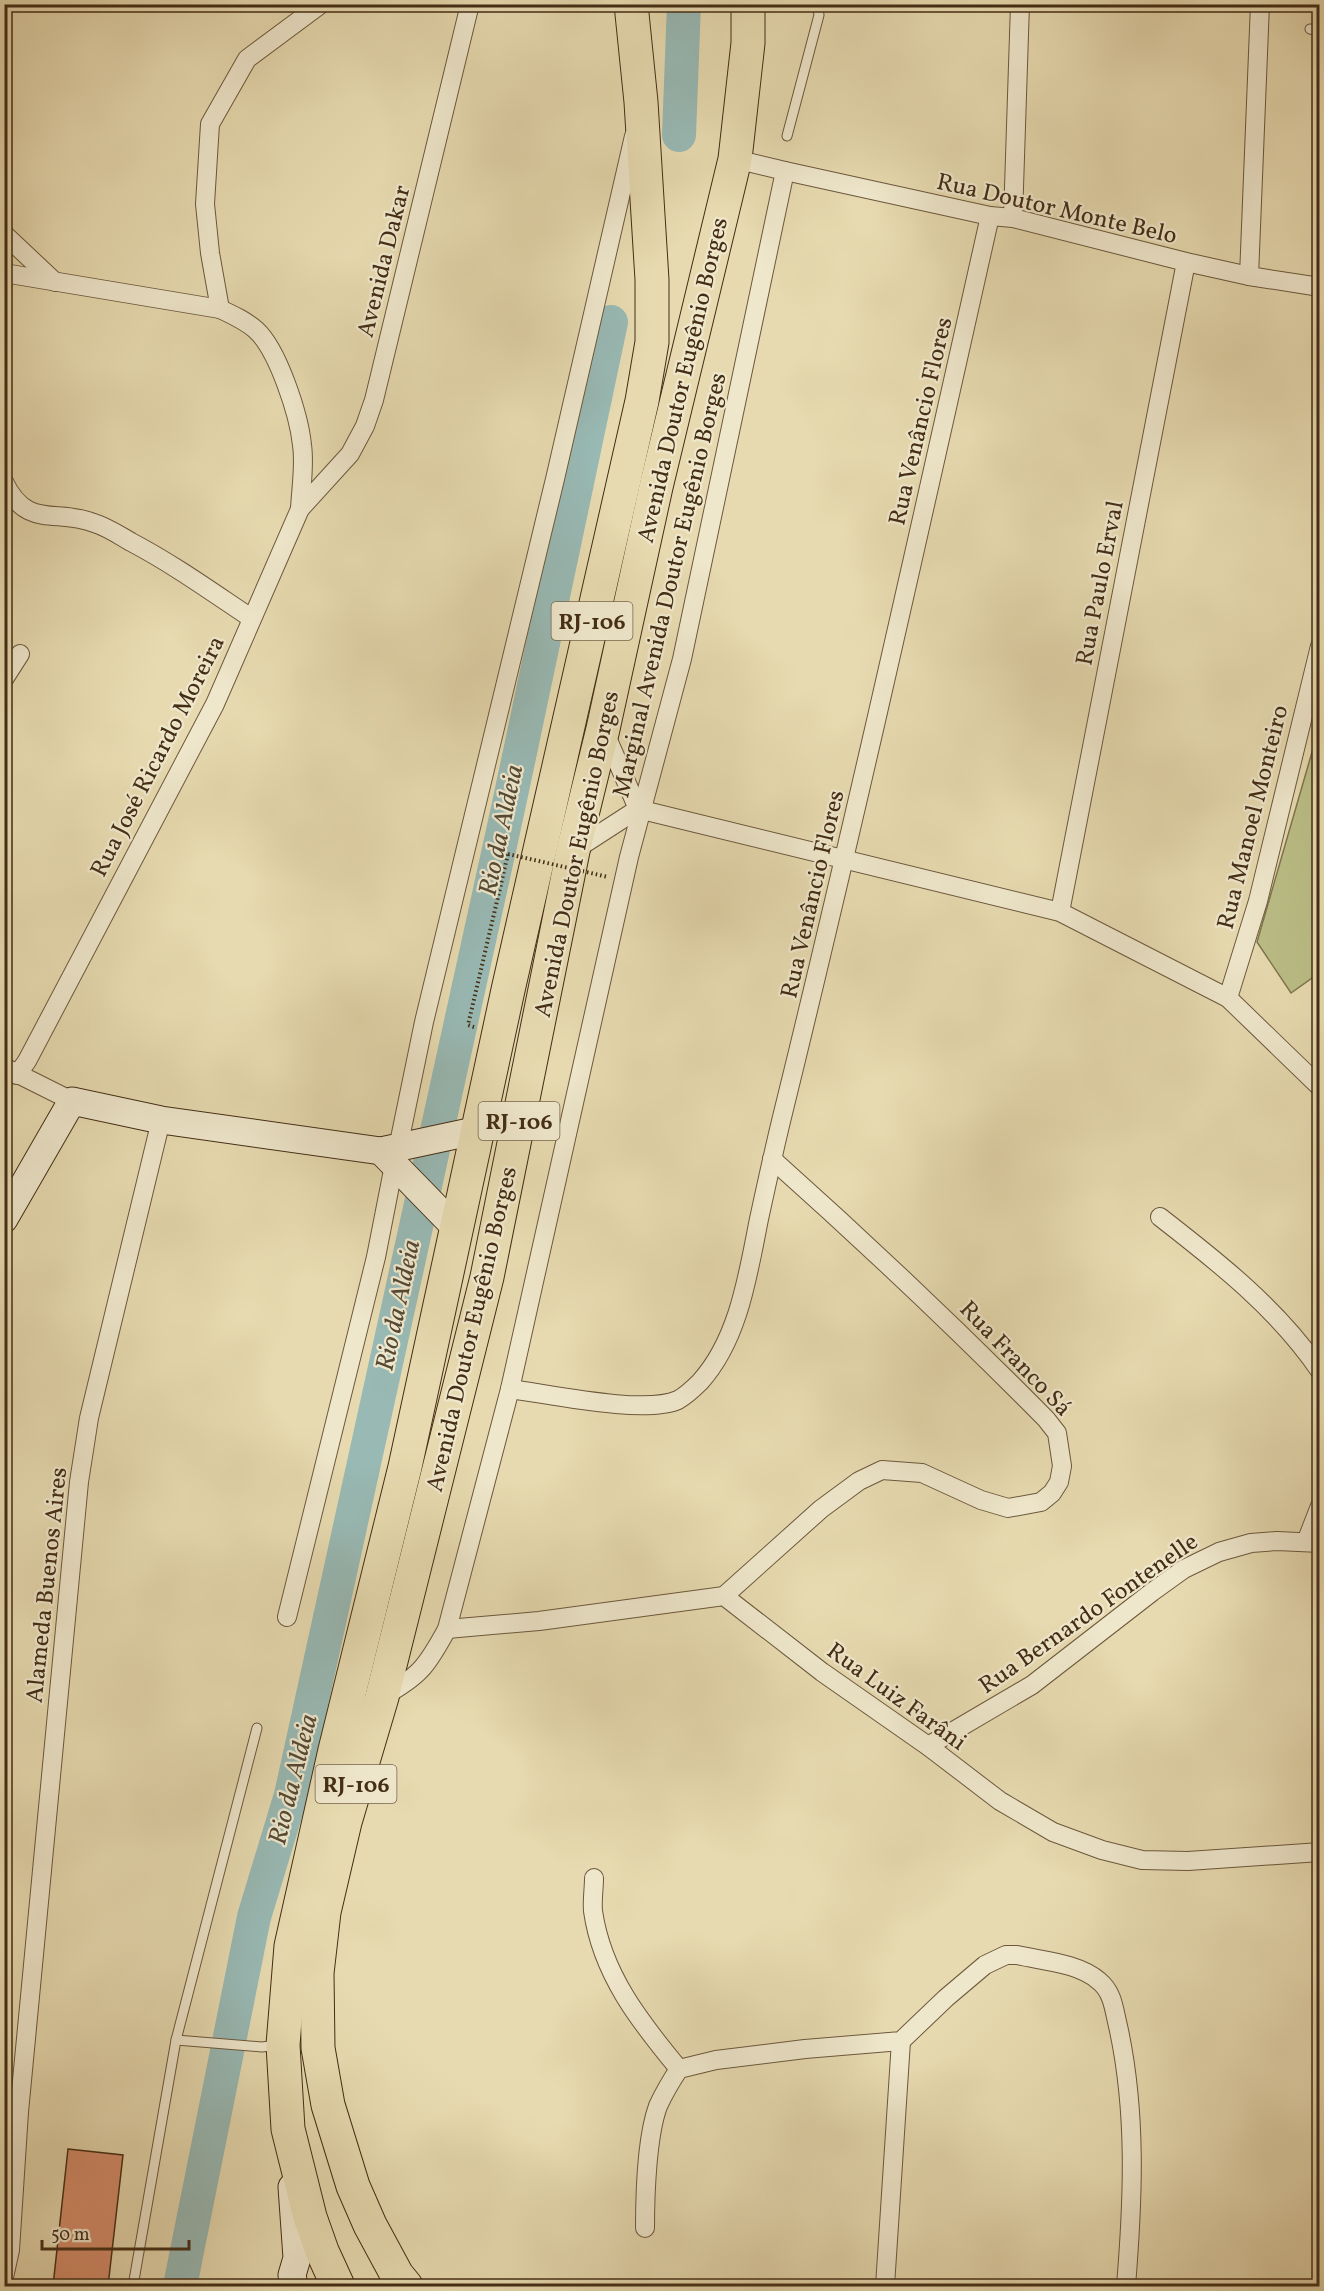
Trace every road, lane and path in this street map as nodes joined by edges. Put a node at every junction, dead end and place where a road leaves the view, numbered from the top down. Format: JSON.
{"nodes":[{"id":1,"x":321,"y":4,"type":"edge"},
{"id":2,"x":470,"y":4,"type":"edge"},
{"id":3,"x":631,"y":4,"type":"edge"},
{"id":4,"x":645,"y":4,"type":"edge"},
{"id":5,"x":740,"y":4,"type":"edge"},
{"id":6,"x":748,"y":4,"type":"edge"},
{"id":7,"x":817,"y":4,"type":"edge"},
{"id":8,"x":1020,"y":4,"type":"edge"},
{"id":9,"x":1260,"y":4,"type":"edge"},
{"id":10,"x":748,"y":43,"type":"junction"},
{"id":11,"x":641,"y":102,"type":"junction"},
{"id":12,"x":787,"y":136,"type":"dead end"},
{"id":13,"x":735,"y":159,"type":"junction"},
{"id":14,"x":785,"y":171,"type":"junction"},
{"id":15,"x":990,"y":216,"type":"junction"},
{"id":16,"x":1013,"y":218,"type":"junction"},
{"id":17,"x":4,"y":234,"type":"edge"},
{"id":18,"x":1186,"y":262,"type":"junction"},
{"id":19,"x":4,"y":273,"type":"edge"},
{"id":20,"x":1249,"y":276,"type":"junction"},
{"id":21,"x":55,"y":282,"type":"junction"},
{"id":22,"x":1320,"y":287,"type":"edge"},
{"id":23,"x":220,"y":309,"type":"junction"},
{"id":24,"x":652,"y":342,"type":"junction"},
{"id":25,"x":4,"y":482,"type":"edge"},
{"id":26,"x":300,"y":509,"type":"junction"},
{"id":27,"x":251,"y":618,"type":"junction"},
{"id":28,"x":1320,"y":646,"type":"edge"},
{"id":29,"x":20,"y":654,"type":"dead end"},
{"id":30,"x":1317,"y":674,"type":"edge"},
{"id":31,"x":4,"y":679,"type":"edge"},
{"id":32,"x":603,"y":729,"type":"junction"},
{"id":33,"x":640,"y":809,"type":"junction"},
{"id":34,"x":573,"y":851,"type":"junction"},
{"id":35,"x":508,"y":854,"type":"dead end"},
{"id":36,"x":846,"y":858,"type":"junction"},
{"id":37,"x":608,"y":877,"type":"dead end"},
{"id":38,"x":1060,"y":912,"type":"junction"},
{"id":39,"x":1228,"y":998,"type":"junction"},
{"id":40,"x":9,"y":1074,"type":"edge"},
{"id":41,"x":1320,"y":1088,"type":"edge"},
{"id":42,"x":72,"y":1101,"type":"junction"},
{"id":43,"x":161,"y":1120,"type":"junction"},
{"id":44,"x":468,"y":1133,"type":"junction"},
{"id":45,"x":398,"y":1157,"type":"junction"},
{"id":46,"x":772,"y":1159,"type":"junction"},
{"id":47,"x":1160,"y":1217,"type":"dead end"},
{"id":48,"x":4,"y":1219,"type":"edge"},
{"id":49,"x":447,"y":1219,"type":"junction"},
{"id":50,"x":1320,"y":1371,"type":"edge"},
{"id":51,"x":510,"y":1389,"type":"junction"},
{"id":52,"x":1320,"y":1506,"type":"edge"},
{"id":53,"x":1313,"y":1543,"type":"edge"},
{"id":54,"x":723,"y":1596,"type":"junction"},
{"id":55,"x":287,"y":1617,"type":"dead end"},
{"id":56,"x":447,"y":1629,"type":"junction"},
{"id":57,"x":382,"y":1697,"type":"junction"},
{"id":58,"x":257,"y":1728,"type":"dead end"},
{"id":59,"x":928,"y":1746,"type":"junction"},
{"id":60,"x":1320,"y":1852,"type":"edge"},
{"id":61,"x":594,"y":1878,"type":"dead end"},
{"id":62,"x":176,"y":2040,"type":"junction"},
{"id":63,"x":901,"y":2041,"type":"junction"},
{"id":64,"x":272,"y":2046,"type":"junction"},
{"id":65,"x":679,"y":2070,"type":"junction"},
{"id":66,"x":12,"y":2107,"type":"edge"},
{"id":67,"x":645,"y":2228,"type":"dead end"},
{"id":68,"x":310,"y":2254,"type":"junction"},
{"id":69,"x":4,"y":2277,"type":"edge"},
{"id":70,"x":133,"y":2286,"type":"edge"},
{"id":71,"x":294,"y":2286,"type":"edge"},
{"id":72,"x":339,"y":2286,"type":"edge"},
{"id":73,"x":406,"y":2286,"type":"edge"},
{"id":74,"x":885,"y":2286,"type":"edge"},
{"id":75,"x":1126,"y":2286,"type":"edge"}],
"edges":[{"from":1,"to":23,"type":"street"},
{"from":2,"to":26,"type":"street","name":"Avenida Dakar"},
{"from":3,"to":11,"type":"highway","name":"Avenida Doutor Eugênio Borges","number":"RJ-106"},
{"from":4,"to":24,"type":"highway"},
{"from":5,"to":10,"type":"highway"},
{"from":6,"to":10,"type":"highway","name":"Avenida Doutor Eugênio Borges","number":"RJ-106"},
{"from":7,"to":12,"type":"lane"},
{"from":8,"to":16,"type":"street"},
{"from":9,"to":20,"type":"street"},
{"from":10,"to":13,"type":"highway","name":"Avenida Doutor Eugênio Borges","number":"RJ-106"},
{"from":11,"to":24,"type":"highway","name":"Avenida Doutor Eugênio Borges","number":"RJ-106"},
{"from":11,"to":45,"type":"street","name":"Avenida Doutor Eugênio Borges"},
{"from":13,"to":14,"type":"street"},
{"from":13,"to":32,"type":"highway","name":"Avenida Doutor Eugênio Borges","number":"RJ-106"},
{"from":14,"to":15,"type":"street","name":"Rua Doutor Monte Belo"},
{"from":14,"to":33,"type":"street","name":"Marginal Avenida Doutor Eugênio Borges"},
{"from":15,"to":16,"type":"street","name":"Rua Doutor Monte Belo"},
{"from":15,"to":36,"type":"street","name":"Rua Venâncio Flores"},
{"from":16,"to":18,"type":"street","name":"Rua Doutor Monte Belo"},
{"from":17,"to":21,"type":"street"},
{"from":18,"to":20,"type":"street","name":"Rua Doutor Monte Belo"},
{"from":18,"to":38,"type":"street","name":"Rua Paulo Erval"},
{"from":19,"to":21,"type":"street"},
{"from":20,"to":22,"type":"street","name":"Rua Doutor Monte Belo"},
{"from":21,"to":23,"type":"street"},
{"from":23,"to":26,"type":"street"},
{"from":24,"to":44,"type":"highway","name":"Avenida Doutor Eugênio Borges","number":"RJ-106"},
{"from":25,"to":27,"type":"street","name":"Rua José Ricardo Moreira"},
{"from":26,"to":27,"type":"street"},
{"from":27,"to":40,"type":"street","name":"Rua José Ricardo Moreira"},
{"from":28,"to":30,"type":"street","name":"Rua Manoel Monteiro"},
{"from":29,"to":31,"type":"street"},
{"from":30,"to":39,"type":"street","name":"Rua Manoel Monteiro"},
{"from":32,"to":33,"type":"street"},
{"from":32,"to":34,"type":"highway","name":"Avenida Doutor Eugênio Borges","number":"RJ-106"},
{"from":33,"to":34,"type":"street"},
{"from":33,"to":36,"type":"street"},
{"from":33,"to":51,"type":"street","name":"Marginal Avenida Doutor Eugênio Borges"},
{"from":34,"to":57,"type":"highway","name":"Avenida Doutor Eugênio Borges","number":"RJ-106"},
{"from":35,"to":37,"type":"path","bridge":true},
{"from":36,"to":38,"type":"street"},
{"from":36,"to":46,"type":"street","name":"Rua Venâncio Flores"},
{"from":38,"to":39,"type":"street"},
{"from":39,"to":41,"type":"street"},
{"from":40,"to":42,"type":"street"},
{"from":42,"to":43,"type":"street"},
{"from":42,"to":48,"type":"street"},
{"from":43,"to":45,"type":"street"},
{"from":43,"to":66,"type":"street","name":"Alameda Buenos Aires"},
{"from":44,"to":45,"type":"street"},
{"from":44,"to":49,"type":"highway","name":"Avenida Doutor Eugênio Borges","number":"RJ-106"},
{"from":45,"to":49,"type":"street"},
{"from":45,"to":55,"type":"street","name":"Avenida Doutor Eugênio Borges"},
{"from":46,"to":51,"type":"street","name":"Rua Venâncio Flores"},
{"from":46,"to":54,"type":"street","name":"Rua Franco Sá"},
{"from":47,"to":50,"type":"street"},
{"from":49,"to":64,"type":"highway","name":"Avenida Doutor Eugênio Borges","number":"RJ-106"},
{"from":51,"to":56,"type":"street","name":"Marginal Avenida Doutor Eugênio Borges"},
{"from":52,"to":53,"type":"street"},
{"from":53,"to":59,"type":"street","name":"Rua Bernardo Fontenelle"},
{"from":54,"to":56,"type":"street"},
{"from":54,"to":59,"type":"street","name":"Rua Luiz Farâni"},
{"from":56,"to":57,"type":"street","name":"Marginal Avenida Doutor Eugênio Borges"},
{"from":57,"to":73,"type":"highway","name":"Avenida Doutor Eugênio Borges","number":"RJ-106"},
{"from":58,"to":62,"type":"lane"},
{"from":59,"to":60,"type":"street","name":"Rua Luiz Farâni"},
{"from":61,"to":65,"type":"street"},
{"from":62,"to":64,"type":"lane"},
{"from":62,"to":70,"type":"lane"},
{"from":63,"to":65,"type":"street"},
{"from":63,"to":74,"type":"street"},
{"from":63,"to":75,"type":"street"},
{"from":64,"to":68,"type":"highway","name":"Avenida Doutor Eugênio Borges","number":"RJ-106"},
{"from":65,"to":67,"type":"street"},
{"from":66,"to":69,"type":"street","name":"Alameda Buenos Aires"},
{"from":68,"to":71,"type":"street"},
{"from":68,"to":72,"type":"highway","name":"Avenida Doutor Eugênio Borges","number":"RJ-106"}]}
